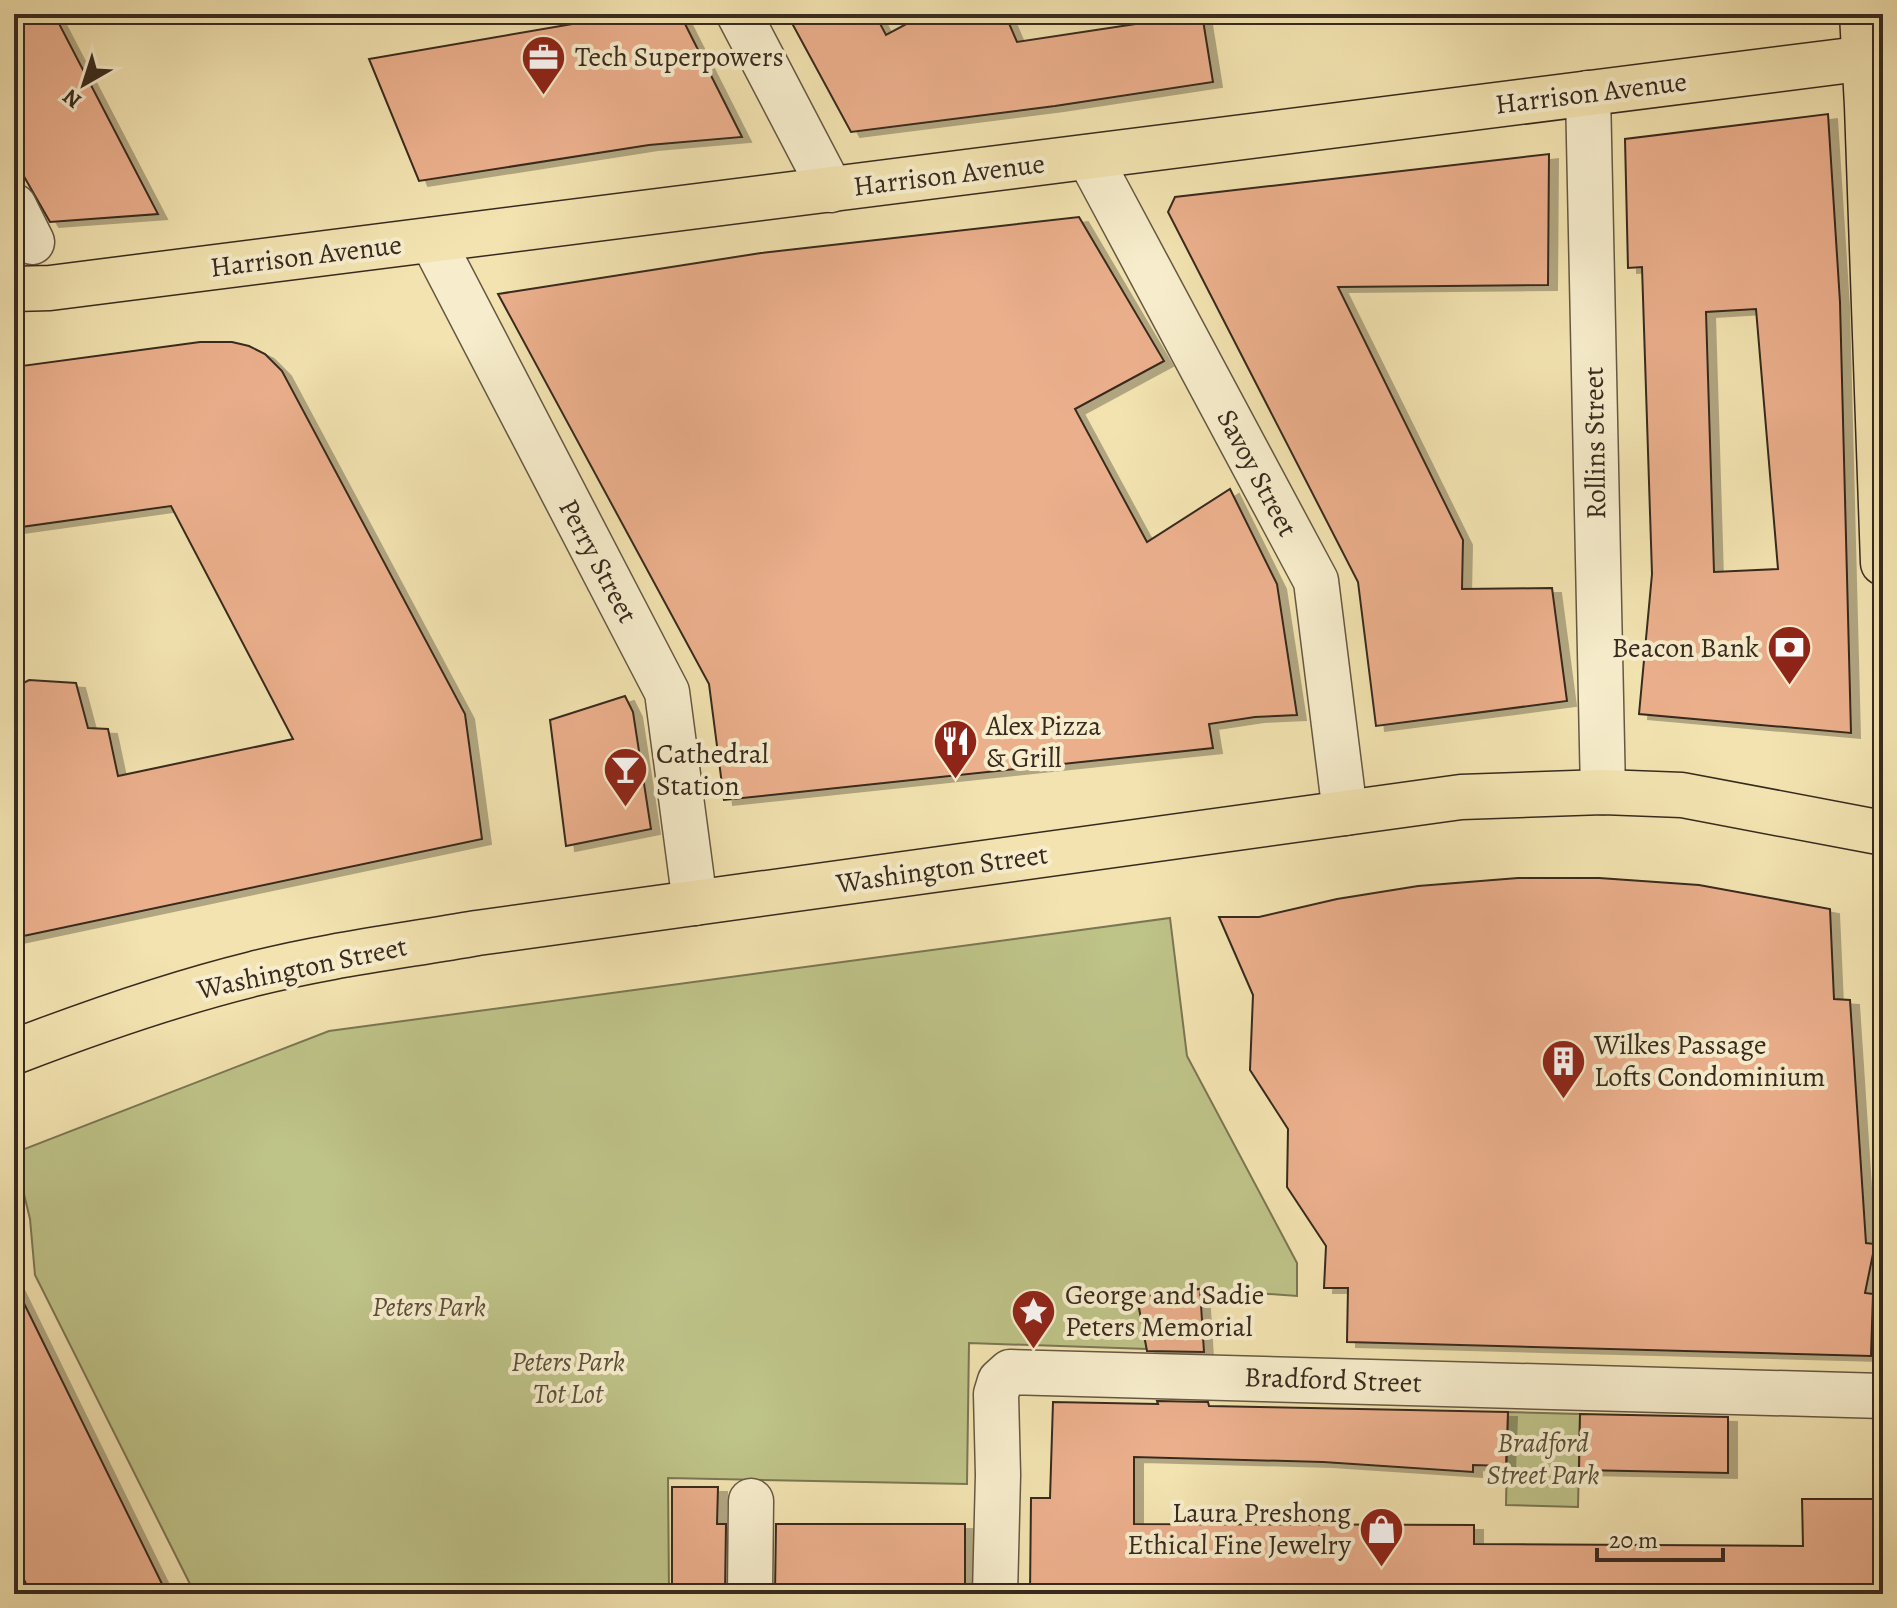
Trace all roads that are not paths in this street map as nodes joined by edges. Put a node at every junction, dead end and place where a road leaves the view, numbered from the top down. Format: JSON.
{"nodes":[{"id":1,"x":739,"y":14,"type":"edge"},
{"id":2,"x":1862,"y":14,"type":"edge"},
{"id":3,"x":1874,"y":57,"type":"edge"},
{"id":4,"x":1588,"y":93,"type":"junction"},
{"id":5,"x":1089,"y":157,"type":"junction"},
{"id":6,"x":831,"y":190,"type":"junction"},
{"id":7,"x":432,"y":240,"type":"junction"},
{"id":8,"x":14,"y":289,"type":"edge"},
{"id":9,"x":1883,"y":563,"type":"edge"},
{"id":10,"x":1603,"y":792,"type":"junction"},
{"id":11,"x":1345,"y":813,"type":"junction"},
{"id":12,"x":1883,"y":833,"type":"edge"},
{"id":13,"x":695,"y":903,"type":"junction"},
{"id":14,"x":14,"y":1052,"type":"edge"},
{"id":15,"x":1883,"y":1396,"type":"edge"},
{"id":16,"x":751,"y":1501,"type":"dead end"},
{"id":17,"x":750,"y":1594,"type":"edge"},
{"id":18,"x":995,"y":1594,"type":"edge"}],
"edges":[{"from":1,"to":6,"type":"street"},
{"from":2,"to":3,"type":"main road"},
{"from":3,"to":4,"type":"main road","name":"Harrison Avenue"},
{"from":3,"to":9,"type":"main road"},
{"from":4,"to":5,"type":"main road","name":"Harrison Avenue"},
{"from":4,"to":10,"type":"street","name":"Rollins Street"},
{"from":5,"to":6,"type":"main road","name":"Harrison Avenue"},
{"from":5,"to":11,"type":"street","name":"Savoy Street"},
{"from":6,"to":7,"type":"main road","name":"Harrison Avenue"},
{"from":7,"to":8,"type":"main road","name":"Harrison Avenue"},
{"from":7,"to":13,"type":"street","name":"Perry Street"},
{"from":10,"to":11,"type":"main road","name":"Washington Street"},
{"from":10,"to":12,"type":"main road","name":"Washington Street"},
{"from":11,"to":13,"type":"main road","name":"Washington Street"},
{"from":13,"to":14,"type":"main road","name":"Washington Street"},
{"from":15,"to":18,"type":"street","name":"Bradford Street"},
{"from":16,"to":17,"type":"street"}]}
